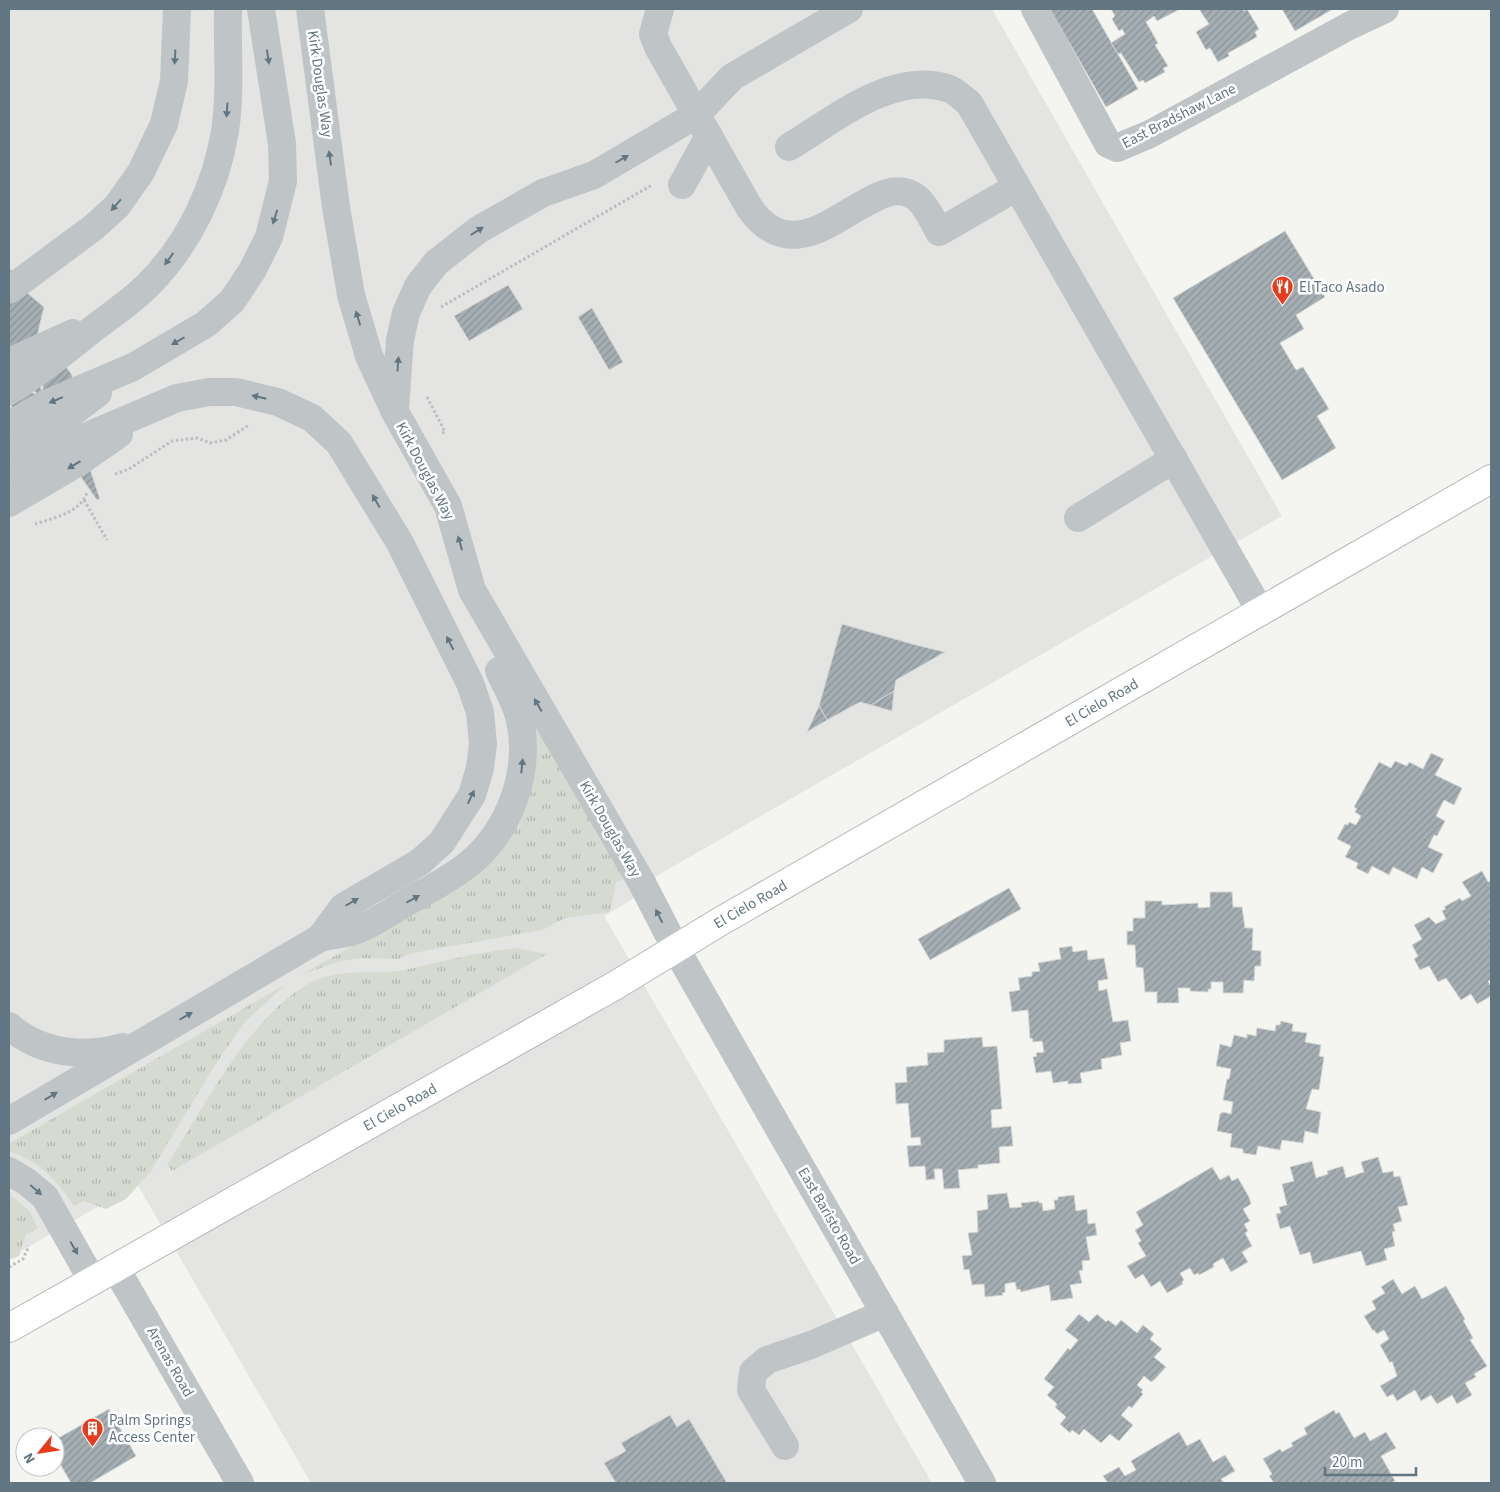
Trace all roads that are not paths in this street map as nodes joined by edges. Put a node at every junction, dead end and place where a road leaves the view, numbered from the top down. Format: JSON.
{"nodes":[{"id":1,"x":177,"y":9,"type":"edge"},
{"id":2,"x":228,"y":9,"type":"edge"},
{"id":3,"x":261,"y":9,"type":"edge"},
{"id":4,"x":310,"y":9,"type":"edge"},
{"id":5,"x":660,"y":9,"type":"edge"},
{"id":6,"x":849,"y":9,"type":"edge"},
{"id":7,"x":1035,"y":9,"type":"edge"},
{"id":8,"x":1385,"y":9,"type":"edge"},
{"id":9,"x":703,"y":126,"type":"junction"},
{"id":10,"x":789,"y":147,"type":"dead end"},
{"id":11,"x":682,"y":185,"type":"dead end"},
{"id":12,"x":1017,"y":187,"type":"junction"},
{"id":13,"x":64,"y":248,"type":"junction"},
{"id":14,"x":9,"y":270,"type":"edge"},
{"id":15,"x":9,"y":290,"type":"edge"},
{"id":16,"x":104,"y":320,"type":"junction"},
{"id":17,"x":9,"y":362,"type":"edge"},
{"id":18,"x":133,"y":367,"type":"junction"},
{"id":19,"x":9,"y":391,"type":"edge"},
{"id":20,"x":157,"y":407,"type":"junction"},
{"id":21,"x":394,"y":412,"type":"junction"},
{"id":22,"x":9,"y":426,"type":"edge"},
{"id":23,"x":9,"y":452,"type":"edge"},
{"id":24,"x":1174,"y":459,"type":"junction"},
{"id":25,"x":9,"y":478,"type":"edge"},
{"id":26,"x":1491,"y":479,"type":"edge"},
{"id":27,"x":9,"y":503,"type":"edge"},
{"id":28,"x":1078,"y":518,"type":"dead end"},
{"id":29,"x":472,"y":590,"type":"junction"},
{"id":30,"x":1262,"y":612,"type":"junction"},
{"id":31,"x":320,"y":938,"type":"junction"},
{"id":32,"x":676,"y":948,"type":"junction"},
{"id":33,"x":9,"y":1026,"type":"edge"},
{"id":34,"x":144,"y":1041,"type":"junction"},
{"id":35,"x":9,"y":1121,"type":"edge"},
{"id":36,"x":9,"y":1171,"type":"edge"},
{"id":37,"x":103,"y":1273,"type":"junction"},
{"id":38,"x":884,"y":1313,"type":"junction"},
{"id":39,"x":9,"y":1328,"type":"edge"},
{"id":40,"x":785,"y":1446,"type":"dead end"},
{"id":41,"x":240,"y":1483,"type":"edge"},
{"id":42,"x":982,"y":1483,"type":"edge"}],
"edges":[{"from":1,"to":13,"type":"street","one_way":true},
{"from":2,"to":16,"type":"street","one_way":true},
{"from":3,"to":18,"type":"street","one_way":true},
{"from":21,"to":4,"type":"street","name":"Kirk Douglas Way","one_way":true},
{"from":5,"to":9,"type":"street"},
{"from":6,"to":9,"type":"street"},
{"from":7,"to":8,"type":"street","name":"East Bradshaw Lane"},
{"from":9,"to":11,"type":"street"},
{"from":9,"to":12,"type":"street"},
{"from":21,"to":9,"type":"street","one_way":true},
{"from":10,"to":12,"type":"street"},
{"from":12,"to":24,"type":"street"},
{"from":13,"to":14,"type":"street"},
{"from":13,"to":15,"type":"street"},
{"from":16,"to":17,"type":"street"},
{"from":16,"to":19,"type":"street"},
{"from":18,"to":22,"type":"street","one_way":true},
{"from":18,"to":23,"type":"street"},
{"from":20,"to":25,"type":"street"},
{"from":20,"to":27,"type":"street","one_way":true},
{"from":31,"to":20,"type":"street","one_way":true},
{"from":29,"to":21,"type":"street","name":"Kirk Douglas Way","one_way":true},
{"from":24,"to":28,"type":"street"},
{"from":24,"to":30,"type":"street"},
{"from":26,"to":30,"type":"main road","name":"El Cielo Road"},
{"from":31,"to":29,"type":"street","one_way":true},
{"from":32,"to":29,"type":"street","name":"Kirk Douglas Way","one_way":true},
{"from":30,"to":32,"type":"main road","name":"El Cielo Road"},
{"from":34,"to":31,"type":"street","one_way":true},
{"from":32,"to":37,"type":"main road","name":"El Cielo Road"},
{"from":32,"to":38,"type":"street","name":"East Baristo Road"},
{"from":33,"to":34,"type":"street"},
{"from":35,"to":34,"type":"street","one_way":true},
{"from":36,"to":37,"type":"street","name":"Arenas Road","one_way":true},
{"from":37,"to":39,"type":"main road","name":"El Cielo Road"},
{"from":37,"to":41,"type":"street","name":"Arenas Road"},
{"from":38,"to":40,"type":"street"},
{"from":38,"to":42,"type":"street","name":"East Baristo Road"}]}
